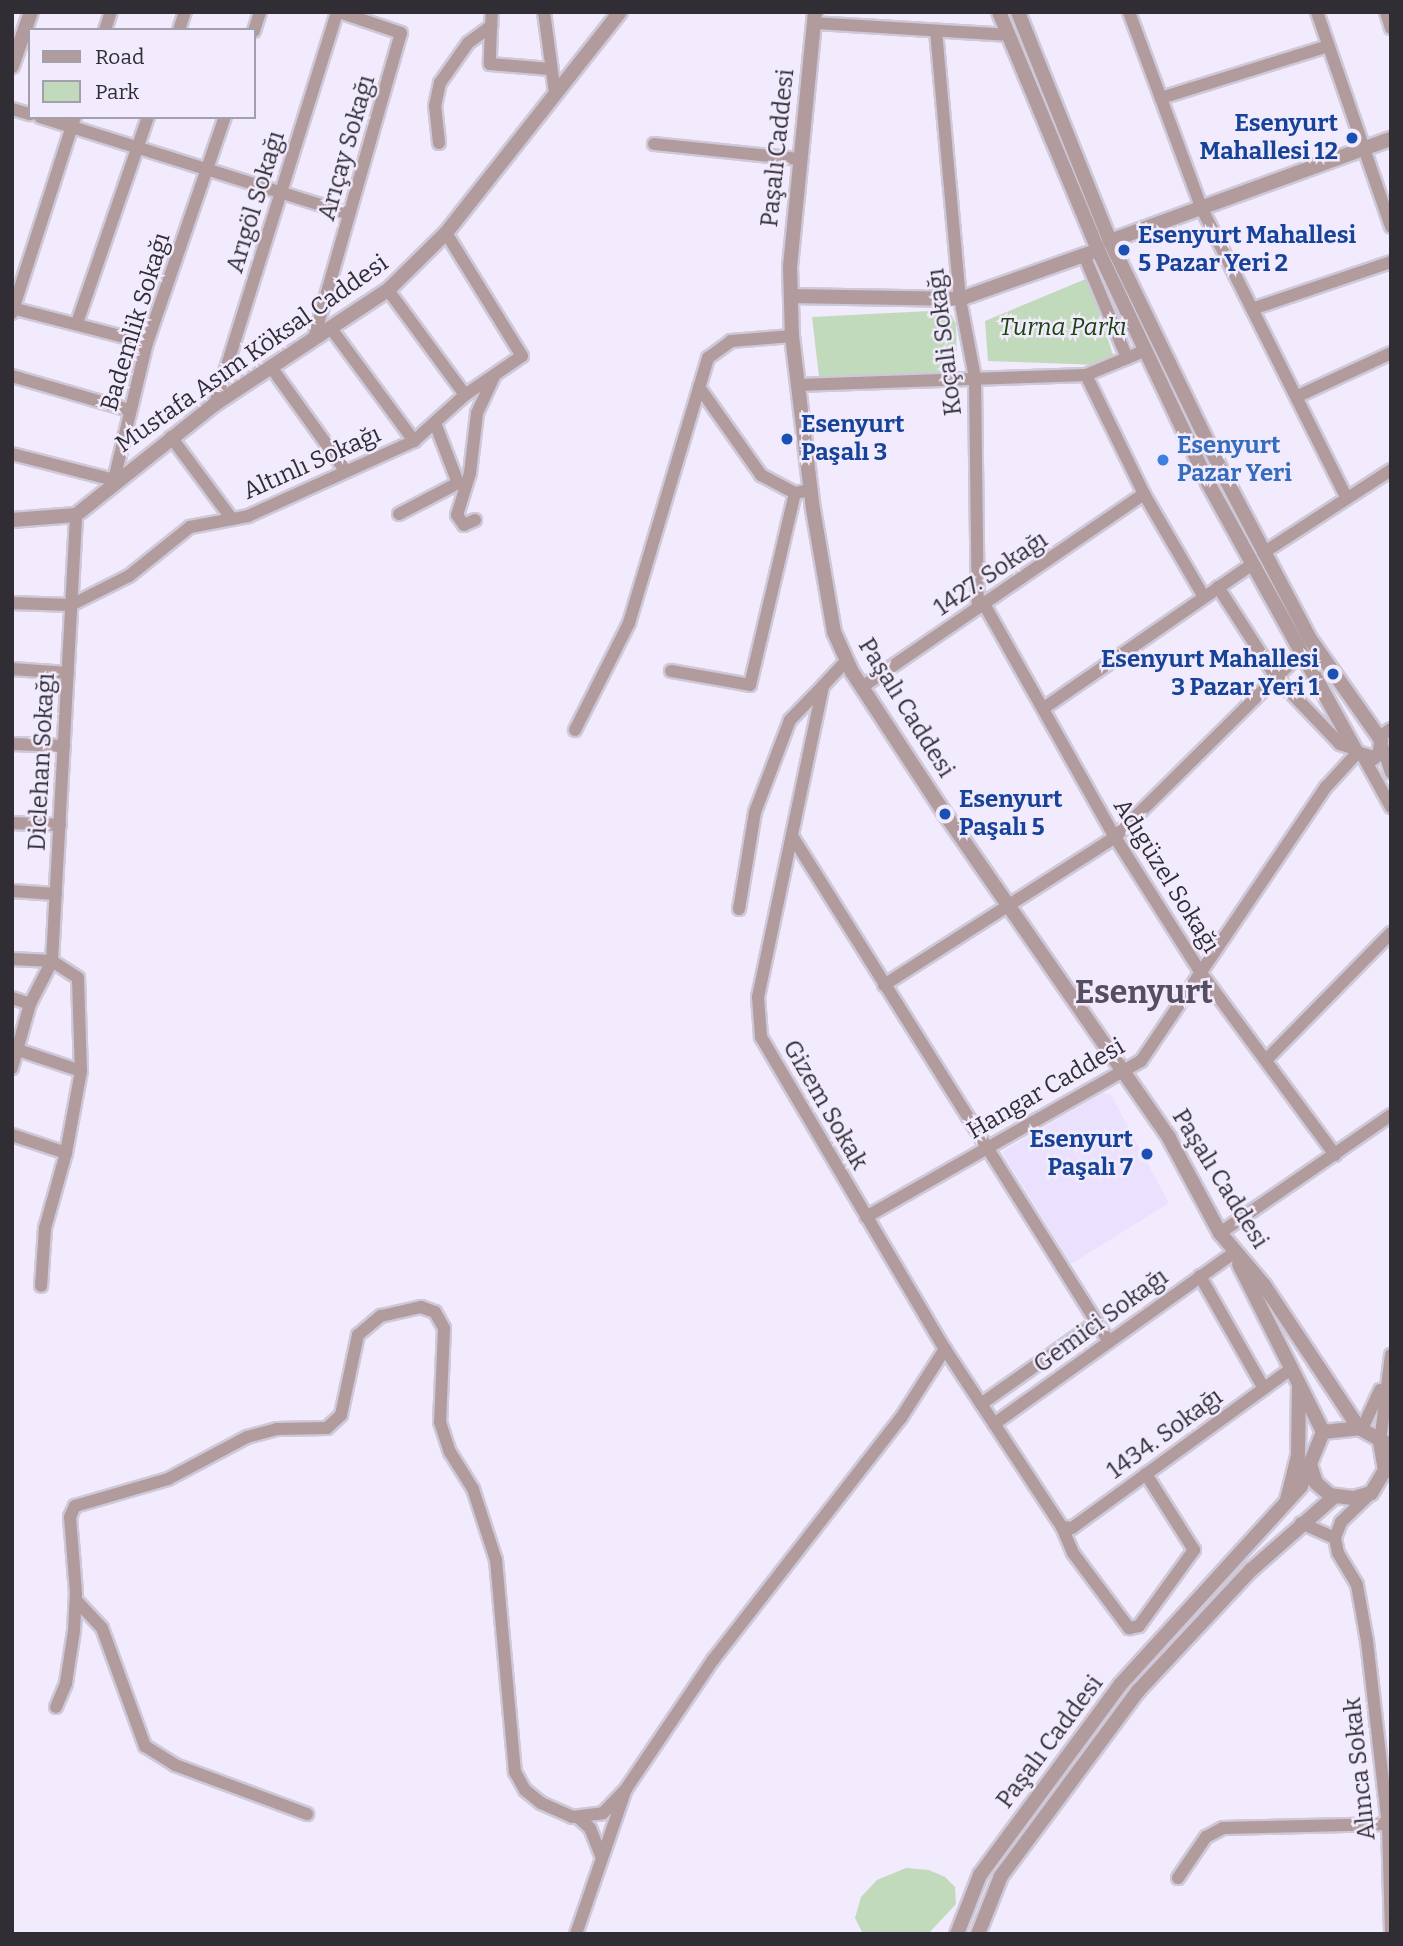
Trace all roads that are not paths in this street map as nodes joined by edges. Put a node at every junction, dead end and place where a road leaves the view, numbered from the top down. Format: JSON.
{"nodes":[{"id":1,"x":31,"y":12,"type":"edge"},
{"id":2,"x":338,"y":12,"type":"edge"},
{"id":3,"x":492,"y":12,"type":"edge"},
{"id":4,"x":544,"y":12,"type":"edge"},
{"id":5,"x":620,"y":12,"type":"edge"},
{"id":6,"x":999,"y":12,"type":"edge"},
{"id":7,"x":1018,"y":12,"type":"edge"},
{"id":8,"x":1129,"y":12,"type":"edge"},
{"id":9,"x":1317,"y":12,"type":"edge"},
{"id":10,"x":1385,"y":12,"type":"edge"},
{"id":11,"x":814,"y":18,"type":"edge"},
{"id":12,"x":491,"y":26,"type":"junction"},
{"id":13,"x":1391,"y":28,"type":"edge"},
{"id":14,"x":936,"y":31,"type":"junction"},
{"id":15,"x":1008,"y":35,"type":"junction"},
{"id":16,"x":1328,"y":46,"type":"junction"},
{"id":17,"x":12,"y":66,"type":"edge"},
{"id":18,"x":550,"y":69,"type":"junction"},
{"id":19,"x":555,"y":93,"type":"junction"},
{"id":20,"x":1161,"y":98,"type":"junction"},
{"id":21,"x":53,"y":119,"type":"edge"},
{"id":22,"x":147,"y":119,"type":"edge"},
{"id":23,"x":224,"y":119,"type":"edge"},
{"id":24,"x":73,"y":122,"type":"edge"},
{"id":25,"x":1391,"y":139,"type":"edge"},
{"id":26,"x":439,"y":143,"type":"dead end"},
{"id":27,"x":654,"y":144,"type":"dead end"},
{"id":28,"x":138,"y":148,"type":"junction"},
{"id":29,"x":1364,"y":148,"type":"junction"},
{"id":30,"x":800,"y":159,"type":"junction"},
{"id":31,"x":207,"y":169,"type":"junction"},
{"id":32,"x":280,"y":192,"type":"junction"},
{"id":33,"x":1201,"y":207,"type":"junction"},
{"id":34,"x":349,"y":214,"type":"junction"},
{"id":35,"x":1391,"y":227,"type":"edge"},
{"id":36,"x":446,"y":233,"type":"junction"},
{"id":37,"x":1097,"y":249,"type":"junction"},
{"id":38,"x":1391,"y":262,"type":"edge"},
{"id":39,"x":388,"y":290,"type":"junction"},
{"id":40,"x":791,"y":296,"type":"junction"},
{"id":41,"x":960,"y":299,"type":"junction"},
{"id":42,"x":1252,"y":309,"type":"junction"},
{"id":43,"x":13,"y":310,"type":"edge"},
{"id":44,"x":77,"y":323,"type":"junction"},
{"id":45,"x":330,"y":327,"type":"junction"},
{"id":46,"x":792,"y":336,"type":"junction"},
{"id":47,"x":314,"y":338,"type":"junction"},
{"id":48,"x":147,"y":343,"type":"junction"},
{"id":49,"x":1144,"y":351,"type":"junction"},
{"id":50,"x":1391,"y":353,"type":"edge"},
{"id":51,"x":1127,"y":358,"type":"junction"},
{"id":52,"x":271,"y":367,"type":"junction"},
{"id":53,"x":496,"y":374,"type":"junction"},
{"id":54,"x":1086,"y":374,"type":"junction"},
{"id":55,"x":12,"y":376,"type":"edge"},
{"id":56,"x":975,"y":379,"type":"junction"},
{"id":57,"x":798,"y":385,"type":"junction"},
{"id":58,"x":699,"y":387,"type":"junction"},
{"id":59,"x":465,"y":396,"type":"junction"},
{"id":60,"x":1298,"y":396,"type":"junction"},
{"id":61,"x":215,"y":404,"type":"junction"},
{"id":62,"x":129,"y":410,"type":"junction"},
{"id":63,"x":435,"y":423,"type":"junction"},
{"id":64,"x":171,"y":437,"type":"junction"},
{"id":65,"x":414,"y":441,"type":"junction"},
{"id":66,"x":12,"y":454,"type":"edge"},
{"id":67,"x":345,"y":470,"type":"junction"},
{"id":68,"x":1391,"y":470,"type":"edge"},
{"id":69,"x":114,"y":480,"type":"junction"},
{"id":70,"x":810,"y":490,"type":"junction"},
{"id":71,"x":794,"y":493,"type":"junction"},
{"id":72,"x":1144,"y":494,"type":"junction"},
{"id":73,"x":1346,"y":497,"type":"junction"},
{"id":74,"x":399,"y":514,"type":"dead end"},
{"id":75,"x":76,"y":515,"type":"junction"},
{"id":76,"x":232,"y":519,"type":"junction"},
{"id":77,"x":12,"y":520,"type":"edge"},
{"id":78,"x":475,"y":520,"type":"dead end"},
{"id":79,"x":1263,"y":553,"type":"junction"},
{"id":80,"x":1250,"y":566,"type":"junction"},
{"id":81,"x":1218,"y":587,"type":"junction"},
{"id":82,"x":1204,"y":597,"type":"junction"},
{"id":83,"x":12,"y":603,"type":"edge"},
{"id":84,"x":71,"y":605,"type":"junction"},
{"id":85,"x":981,"y":606,"type":"junction"},
{"id":86,"x":1299,"y":655,"type":"junction"},
{"id":87,"x":847,"y":660,"type":"junction"},
{"id":88,"x":12,"y":669,"type":"edge"},
{"id":89,"x":671,"y":671,"type":"dead end"},
{"id":90,"x":68,"y":674,"type":"junction"},
{"id":91,"x":1276,"y":677,"type":"junction"},
{"id":92,"x":823,"y":686,"type":"junction"},
{"id":93,"x":862,"y":687,"type":"junction"},
{"id":94,"x":1044,"y":708,"type":"junction"},
{"id":95,"x":575,"y":730,"type":"dead end"},
{"id":96,"x":1382,"y":736,"type":"edge"},
{"id":97,"x":12,"y":744,"type":"edge"},
{"id":98,"x":64,"y":746,"type":"junction"},
{"id":99,"x":1358,"y":751,"type":"junction"},
{"id":100,"x":1391,"y":773,"type":"edge"},
{"id":101,"x":1391,"y":807,"type":"edge"},
{"id":102,"x":12,"y":823,"type":"edge"},
{"id":103,"x":60,"y":825,"type":"junction"},
{"id":104,"x":792,"y":836,"type":"junction"},
{"id":105,"x":1115,"y":837,"type":"junction"},
{"id":106,"x":12,"y":891,"type":"edge"},
{"id":107,"x":56,"y":894,"type":"junction"},
{"id":108,"x":1011,"y":906,"type":"junction"},
{"id":109,"x":739,"y":909,"type":"dead end"},
{"id":110,"x":1391,"y":933,"type":"edge"},
{"id":111,"x":12,"y":959,"type":"edge"},
{"id":112,"x":52,"y":961,"type":"junction"},
{"id":113,"x":1200,"y":973,"type":"junction"},
{"id":114,"x":884,"y":985,"type":"junction"},
{"id":115,"x":12,"y":998,"type":"edge"},
{"id":116,"x":30,"y":1004,"type":"junction"},
{"id":117,"x":18,"y":1050,"type":"junction"},
{"id":118,"x":1267,"y":1059,"type":"junction"},
{"id":119,"x":12,"y":1068,"type":"edge"},
{"id":120,"x":1121,"y":1069,"type":"junction"},
{"id":121,"x":81,"y":1070,"type":"junction"},
{"id":122,"x":1391,"y":1115,"type":"edge"},
{"id":123,"x":12,"y":1135,"type":"edge"},
{"id":124,"x":985,"y":1148,"type":"junction"},
{"id":125,"x":66,"y":1153,"type":"junction"},
{"id":126,"x":1335,"y":1155,"type":"junction"},
{"id":127,"x":866,"y":1217,"type":"junction"},
{"id":128,"x":1220,"y":1233,"type":"junction"},
{"id":129,"x":1234,"y":1253,"type":"junction"},
{"id":130,"x":1200,"y":1276,"type":"junction"},
{"id":131,"x":41,"y":1286,"type":"dead end"},
{"id":132,"x":1097,"y":1322,"type":"junction"},
{"id":133,"x":1109,"y":1342,"type":"junction"},
{"id":134,"x":945,"y":1349,"type":"junction"},
{"id":135,"x":1391,"y":1355,"type":"edge"},
{"id":136,"x":1295,"y":1374,"type":"junction"},
{"id":137,"x":1385,"y":1380,"type":"junction"},
{"id":138,"x":1263,"y":1387,"type":"junction"},
{"id":139,"x":981,"y":1404,"type":"junction"},
{"id":140,"x":994,"y":1424,"type":"junction"},
{"id":141,"x":1361,"y":1429,"type":"junction"},
{"id":142,"x":1323,"y":1432,"type":"junction"},
{"id":143,"x":1385,"y":1444,"type":"edge"},
{"id":144,"x":1311,"y":1464,"type":"junction"},
{"id":145,"x":1146,"y":1474,"type":"junction"},
{"id":146,"x":1386,"y":1477,"type":"edge"},
{"id":147,"x":1371,"y":1493,"type":"junction"},
{"id":148,"x":1335,"y":1496,"type":"junction"},
{"id":149,"x":1287,"y":1501,"type":"junction"},
{"id":150,"x":1301,"y":1523,"type":"junction"},
{"id":151,"x":1062,"y":1527,"type":"junction"},
{"id":152,"x":1335,"y":1538,"type":"junction"},
{"id":153,"x":76,"y":1600,"type":"junction"},
{"id":154,"x":56,"y":1707,"type":"dead end"},
{"id":155,"x":626,"y":1789,"type":"junction"},
{"id":156,"x":307,"y":1814,"type":"dead end"},
{"id":157,"x":578,"y":1817,"type":"junction"},
{"id":158,"x":1388,"y":1824,"type":"junction"},
{"id":159,"x":602,"y":1858,"type":"junction"},
{"id":160,"x":1178,"y":1878,"type":"dead end"},
{"id":161,"x":576,"y":1934,"type":"edge"},
{"id":162,"x":957,"y":1934,"type":"edge"},
{"id":163,"x":978,"y":1934,"type":"edge"},
{"id":164,"x":1391,"y":1934,"type":"edge"}],
"edges":[{"from":1,"to":17,"type":"street"},
{"from":2,"to":32,"type":"street","name":"Arıgöl Sokağı"},
{"from":2,"to":34,"type":"street","name":"Arıçay Sokağı"},
{"from":3,"to":12,"type":"street"},
{"from":4,"to":18,"type":"street"},
{"from":5,"to":19,"type":"street","name":"Mustafa Asım Köksal Caddesi"},
{"from":6,"to":15,"type":"street"},
{"from":7,"to":37,"type":"street"},
{"from":8,"to":20,"type":"street"},
{"from":9,"to":16,"type":"street"},
{"from":10,"to":13,"type":"street"},
{"from":11,"to":14,"type":"street"},
{"from":11,"to":30,"type":"street","name":"Paşalı Caddesi"},
{"from":12,"to":18,"type":"street"},
{"from":12,"to":26,"type":"street"},
{"from":14,"to":15,"type":"street"},
{"from":14,"to":41,"type":"street","name":"Koçali Sokağı"},
{"from":15,"to":37,"type":"street"},
{"from":16,"to":20,"type":"street"},
{"from":16,"to":29,"type":"street"},
{"from":18,"to":19,"type":"street"},
{"from":19,"to":36,"type":"street","name":"Mustafa Asım Köksal Caddesi"},
{"from":20,"to":33,"type":"street"},
{"from":21,"to":24,"type":"street"},
{"from":22,"to":28,"type":"street"},
{"from":23,"to":31,"type":"street","name":"Bademlik Sokağı"},
{"from":24,"to":28,"type":"street"},
{"from":24,"to":43,"type":"street"},
{"from":25,"to":29,"type":"street"},
{"from":27,"to":30,"type":"street"},
{"from":28,"to":31,"type":"street"},
{"from":28,"to":44,"type":"street"},
{"from":29,"to":33,"type":"street"},
{"from":29,"to":35,"type":"street"},
{"from":30,"to":40,"type":"street","name":"Paşalı Caddesi"},
{"from":31,"to":32,"type":"street"},
{"from":31,"to":48,"type":"street","name":"Bademlik Sokağı"},
{"from":32,"to":34,"type":"street"},
{"from":32,"to":61,"type":"street","name":"Arıgöl Sokağı"},
{"from":33,"to":37,"type":"street"},
{"from":33,"to":42,"type":"street"},
{"from":34,"to":47,"type":"street","name":"Arıçay Sokağı"},
{"from":36,"to":39,"type":"street","name":"Mustafa Asım Köksal Caddesi"},
{"from":36,"to":53,"type":"street","name":"Altınlı Sokağı"},
{"from":37,"to":41,"type":"street"},
{"from":37,"to":49,"type":"street"},
{"from":37,"to":51,"type":"street"},
{"from":37,"to":79,"type":"street"},
{"from":38,"to":42,"type":"street"},
{"from":39,"to":45,"type":"street","name":"Mustafa Asım Köksal Caddesi"},
{"from":39,"to":59,"type":"street"},
{"from":40,"to":41,"type":"street"},
{"from":40,"to":46,"type":"street","name":"Paşalı Caddesi"},
{"from":41,"to":56,"type":"street","name":"Koçali Sokağı"},
{"from":42,"to":60,"type":"street"},
{"from":43,"to":44,"type":"street"},
{"from":44,"to":48,"type":"street"},
{"from":45,"to":47,"type":"street","name":"Mustafa Asım Köksal Caddesi"},
{"from":45,"to":65,"type":"street"},
{"from":46,"to":57,"type":"street","name":"Paşalı Caddesi"},
{"from":46,"to":58,"type":"street"},
{"from":47,"to":52,"type":"street","name":"Mustafa Asım Köksal Caddesi"},
{"from":48,"to":62,"type":"street","name":"Bademlik Sokağı"},
{"from":49,"to":51,"type":"street"},
{"from":49,"to":80,"type":"street"},
{"from":50,"to":60,"type":"street"},
{"from":51,"to":54,"type":"street"},
{"from":52,"to":61,"type":"street","name":"Mustafa Asım Köksal Caddesi"},
{"from":52,"to":67,"type":"street"},
{"from":53,"to":59,"type":"street","name":"Altınlı Sokağı"},
{"from":53,"to":78,"type":"street"},
{"from":54,"to":56,"type":"street"},
{"from":54,"to":72,"type":"street"},
{"from":55,"to":62,"type":"street"},
{"from":56,"to":57,"type":"street"},
{"from":56,"to":85,"type":"street","name":"Koçali Sokağı"},
{"from":57,"to":70,"type":"street","name":"Paşalı Caddesi"},
{"from":58,"to":71,"type":"street"},
{"from":58,"to":95,"type":"street"},
{"from":59,"to":63,"type":"street","name":"Altınlı Sokağı"},
{"from":60,"to":73,"type":"street"},
{"from":61,"to":64,"type":"street","name":"Mustafa Asım Köksal Caddesi"},
{"from":62,"to":69,"type":"street","name":"Bademlik Sokağı"},
{"from":63,"to":65,"type":"street","name":"Altınlı Sokağı"},
{"from":63,"to":74,"type":"street"},
{"from":64,"to":69,"type":"street","name":"Mustafa Asım Köksal Caddesi"},
{"from":64,"to":76,"type":"street"},
{"from":65,"to":67,"type":"street","name":"Altınlı Sokağı"},
{"from":66,"to":69,"type":"street"},
{"from":67,"to":76,"type":"street","name":"Altınlı Sokağı"},
{"from":68,"to":73,"type":"street"},
{"from":69,"to":75,"type":"street","name":"Mustafa Asım Köksal Caddesi"},
{"from":70,"to":71,"type":"street"},
{"from":70,"to":87,"type":"street","name":"Paşalı Caddesi"},
{"from":71,"to":89,"type":"street"},
{"from":72,"to":82,"type":"street"},
{"from":72,"to":85,"type":"street","name":"1427. Sokağı"},
{"from":73,"to":79,"type":"street"},
{"from":75,"to":77,"type":"street"},
{"from":75,"to":84,"type":"street","name":"Diclehan Sokağı"},
{"from":76,"to":84,"type":"street","name":"Altınlı Sokağı"},
{"from":79,"to":96,"type":"street"},
{"from":80,"to":81,"type":"street"},
{"from":80,"to":86,"type":"street"},
{"from":81,"to":82,"type":"street"},
{"from":81,"to":91,"type":"street"},
{"from":82,"to":94,"type":"street"},
{"from":83,"to":84,"type":"street"},
{"from":84,"to":90,"type":"street","name":"Diclehan Sokağı"},
{"from":85,"to":93,"type":"street","name":"1427. Sokağı"},
{"from":85,"to":94,"type":"street","name":"Adıgüzel Sokağı"},
{"from":86,"to":91,"type":"street"},
{"from":86,"to":99,"type":"street"},
{"from":87,"to":92,"type":"street"},
{"from":87,"to":93,"type":"street","name":"Paşalı Caddesi"},
{"from":88,"to":90,"type":"street"},
{"from":90,"to":98,"type":"street","name":"Diclehan Sokağı"},
{"from":91,"to":99,"type":"street"},
{"from":91,"to":105,"type":"street"},
{"from":92,"to":104,"type":"street","name":"Gizem Sokak"},
{"from":92,"to":109,"type":"street"},
{"from":93,"to":108,"type":"street","name":"Paşalı Caddesi"},
{"from":94,"to":105,"type":"street","name":"Adıgüzel Sokağı"},
{"from":96,"to":99,"type":"street"},
{"from":96,"to":99,"type":"street"},
{"from":96,"to":100,"type":"street"},
{"from":97,"to":98,"type":"street"},
{"from":98,"to":103,"type":"street","name":"Diclehan Sokağı"},
{"from":99,"to":101,"type":"street"},
{"from":99,"to":113,"type":"street","name":"Hangar Caddesi"},
{"from":102,"to":103,"type":"street"},
{"from":103,"to":107,"type":"street","name":"Diclehan Sokağı"},
{"from":104,"to":114,"type":"street"},
{"from":104,"to":127,"type":"street","name":"Gizem Sokak"},
{"from":105,"to":108,"type":"street"},
{"from":105,"to":113,"type":"street","name":"Adıgüzel Sokağı"},
{"from":106,"to":107,"type":"street"},
{"from":107,"to":112,"type":"street","name":"Diclehan Sokağı"},
{"from":108,"to":114,"type":"street"},
{"from":108,"to":120,"type":"street","name":"Paşalı Caddesi"},
{"from":110,"to":118,"type":"street"},
{"from":111,"to":112,"type":"street"},
{"from":112,"to":116,"type":"street","name":"Diclehan Sokağı"},
{"from":112,"to":121,"type":"street"},
{"from":113,"to":118,"type":"street","name":"Adıgüzel Sokağı"},
{"from":113,"to":120,"type":"street","name":"Hangar Caddesi"},
{"from":114,"to":124,"type":"street"},
{"from":115,"to":116,"type":"street"},
{"from":116,"to":117,"type":"street","name":"Diclehan Sokağı"},
{"from":117,"to":119,"type":"street","name":"Diclehan Sokağı"},
{"from":117,"to":121,"type":"street"},
{"from":118,"to":126,"type":"street","name":"Adıgüzel Sokağı"},
{"from":120,"to":124,"type":"street","name":"Hangar Caddesi"},
{"from":120,"to":128,"type":"street","name":"Paşalı Caddesi"},
{"from":121,"to":125,"type":"street"},
{"from":122,"to":126,"type":"street"},
{"from":123,"to":125,"type":"street"},
{"from":124,"to":127,"type":"street","name":"Hangar Caddesi"},
{"from":124,"to":132,"type":"street"},
{"from":125,"to":131,"type":"street"},
{"from":126,"to":128,"type":"street"},
{"from":127,"to":134,"type":"street","name":"Gizem Sokak"},
{"from":128,"to":129,"type":"street","name":"Paşalı Caddesi"},
{"from":129,"to":130,"type":"street","name":"Gemici Sokağı"},
{"from":129,"to":136,"type":"street"},
{"from":129,"to":141,"type":"street","name":"Paşalı Caddesi"},
{"from":130,"to":133,"type":"street","name":"Gemici Sokağı"},
{"from":130,"to":138,"type":"street"},
{"from":132,"to":133,"type":"street"},
{"from":132,"to":139,"type":"street"},
{"from":133,"to":140,"type":"street","name":"Gemici Sokağı"},
{"from":134,"to":139,"type":"street","name":"Gizem Sokak"},
{"from":134,"to":155,"type":"street"},
{"from":135,"to":137,"type":"street"},
{"from":136,"to":138,"type":"street","name":"1434. Sokağı"},
{"from":136,"to":142,"type":"street"},
{"from":136,"to":149,"type":"street"},
{"from":137,"to":141,"type":"street"},
{"from":137,"to":143,"type":"street"},
{"from":138,"to":145,"type":"street","name":"1434. Sokağı"},
{"from":139,"to":140,"type":"street","name":"Gizem Sokak"},
{"from":140,"to":151,"type":"street","name":"Gizem Sokak"},
{"from":141,"to":142,"type":"street"},
{"from":141,"to":143,"type":"street"},
{"from":142,"to":144,"type":"street"},
{"from":143,"to":146,"type":"street"},
{"from":144,"to":148,"type":"street"},
{"from":144,"to":149,"type":"street","name":"Paşalı Caddesi"},
{"from":145,"to":151,"type":"street","name":"1434. Sokağı"},
{"from":145,"to":151,"type":"street","name":"Gizem Sokak"},
{"from":146,"to":147,"type":"street"},
{"from":147,"to":148,"type":"street"},
{"from":147,"to":152,"type":"street"},
{"from":148,"to":150,"type":"street","name":"Paşalı Caddesi"},
{"from":149,"to":162,"type":"street","name":"Paşalı Caddesi"},
{"from":150,"to":152,"type":"street"},
{"from":150,"to":163,"type":"street","name":"Paşalı Caddesi"},
{"from":152,"to":158,"type":"street","name":"Alınca Sokak"},
{"from":153,"to":154,"type":"street"},
{"from":153,"to":156,"type":"street"},
{"from":153,"to":157,"type":"street"},
{"from":155,"to":157,"type":"street"},
{"from":155,"to":159,"type":"street"},
{"from":157,"to":159,"type":"street"},
{"from":158,"to":160,"type":"street"},
{"from":158,"to":164,"type":"street","name":"Alınca Sokak"},
{"from":159,"to":161,"type":"street"}]}
